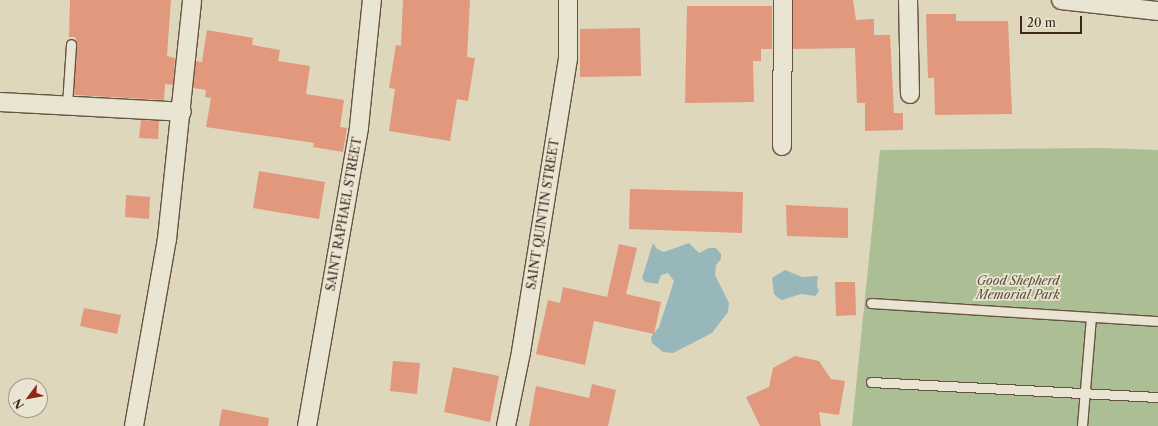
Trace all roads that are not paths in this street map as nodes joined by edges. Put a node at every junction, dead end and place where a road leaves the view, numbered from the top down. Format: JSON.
{"nodes":[{"id":1,"x":192,"y":0,"type":"edge"},
{"id":2,"x":372,"y":0,"type":"edge"},
{"id":3,"x":568,"y":0,"type":"edge"},
{"id":4,"x":783,"y":0,"type":"edge"},
{"id":5,"x":908,"y":0,"type":"edge"},
{"id":6,"x":1061,"y":0,"type":"edge"},
{"id":7,"x":1155,"y":7,"type":"edge"},
{"id":8,"x":70,"y":44,"type":"dead end"},
{"id":9,"x":910,"y":94,"type":"dead end"},
{"id":10,"x":0,"y":102,"type":"edge"},
{"id":11,"x":67,"y":106,"type":"junction"},
{"id":12,"x":182,"y":112,"type":"junction"},
{"id":13,"x":782,"y":146,"type":"dead end"},
{"id":14,"x":871,"y":303,"type":"dead end"},
{"id":15,"x":1091,"y":317,"type":"junction"},
{"id":16,"x":1158,"y":321,"type":"edge"},
{"id":17,"x":871,"y":382,"type":"dead end"},
{"id":18,"x":1084,"y":393,"type":"junction"},
{"id":19,"x":1158,"y":397,"type":"edge"},
{"id":20,"x":134,"y":426,"type":"edge"},
{"id":21,"x":307,"y":426,"type":"edge"},
{"id":22,"x":506,"y":426,"type":"edge"},
{"id":23,"x":1082,"y":426,"type":"edge"}],
"edges":[{"from":1,"to":12,"type":"street"},
{"from":2,"to":21,"type":"street","name":"SAINT RAPHAEL STREET"},
{"from":3,"to":22,"type":"street","name":"SAINT QUINTIN STREET"},
{"from":4,"to":13,"type":"street"},
{"from":5,"to":9,"type":"street"},
{"from":6,"to":7,"type":"street"},
{"from":8,"to":11,"type":"lane"},
{"from":10,"to":11,"type":"street"},
{"from":11,"to":12,"type":"street"},
{"from":12,"to":20,"type":"street"},
{"from":14,"to":15,"type":"lane"},
{"from":15,"to":16,"type":"lane"},
{"from":15,"to":18,"type":"lane"},
{"from":17,"to":18,"type":"lane"},
{"from":18,"to":19,"type":"lane"},
{"from":18,"to":23,"type":"lane"}]}
